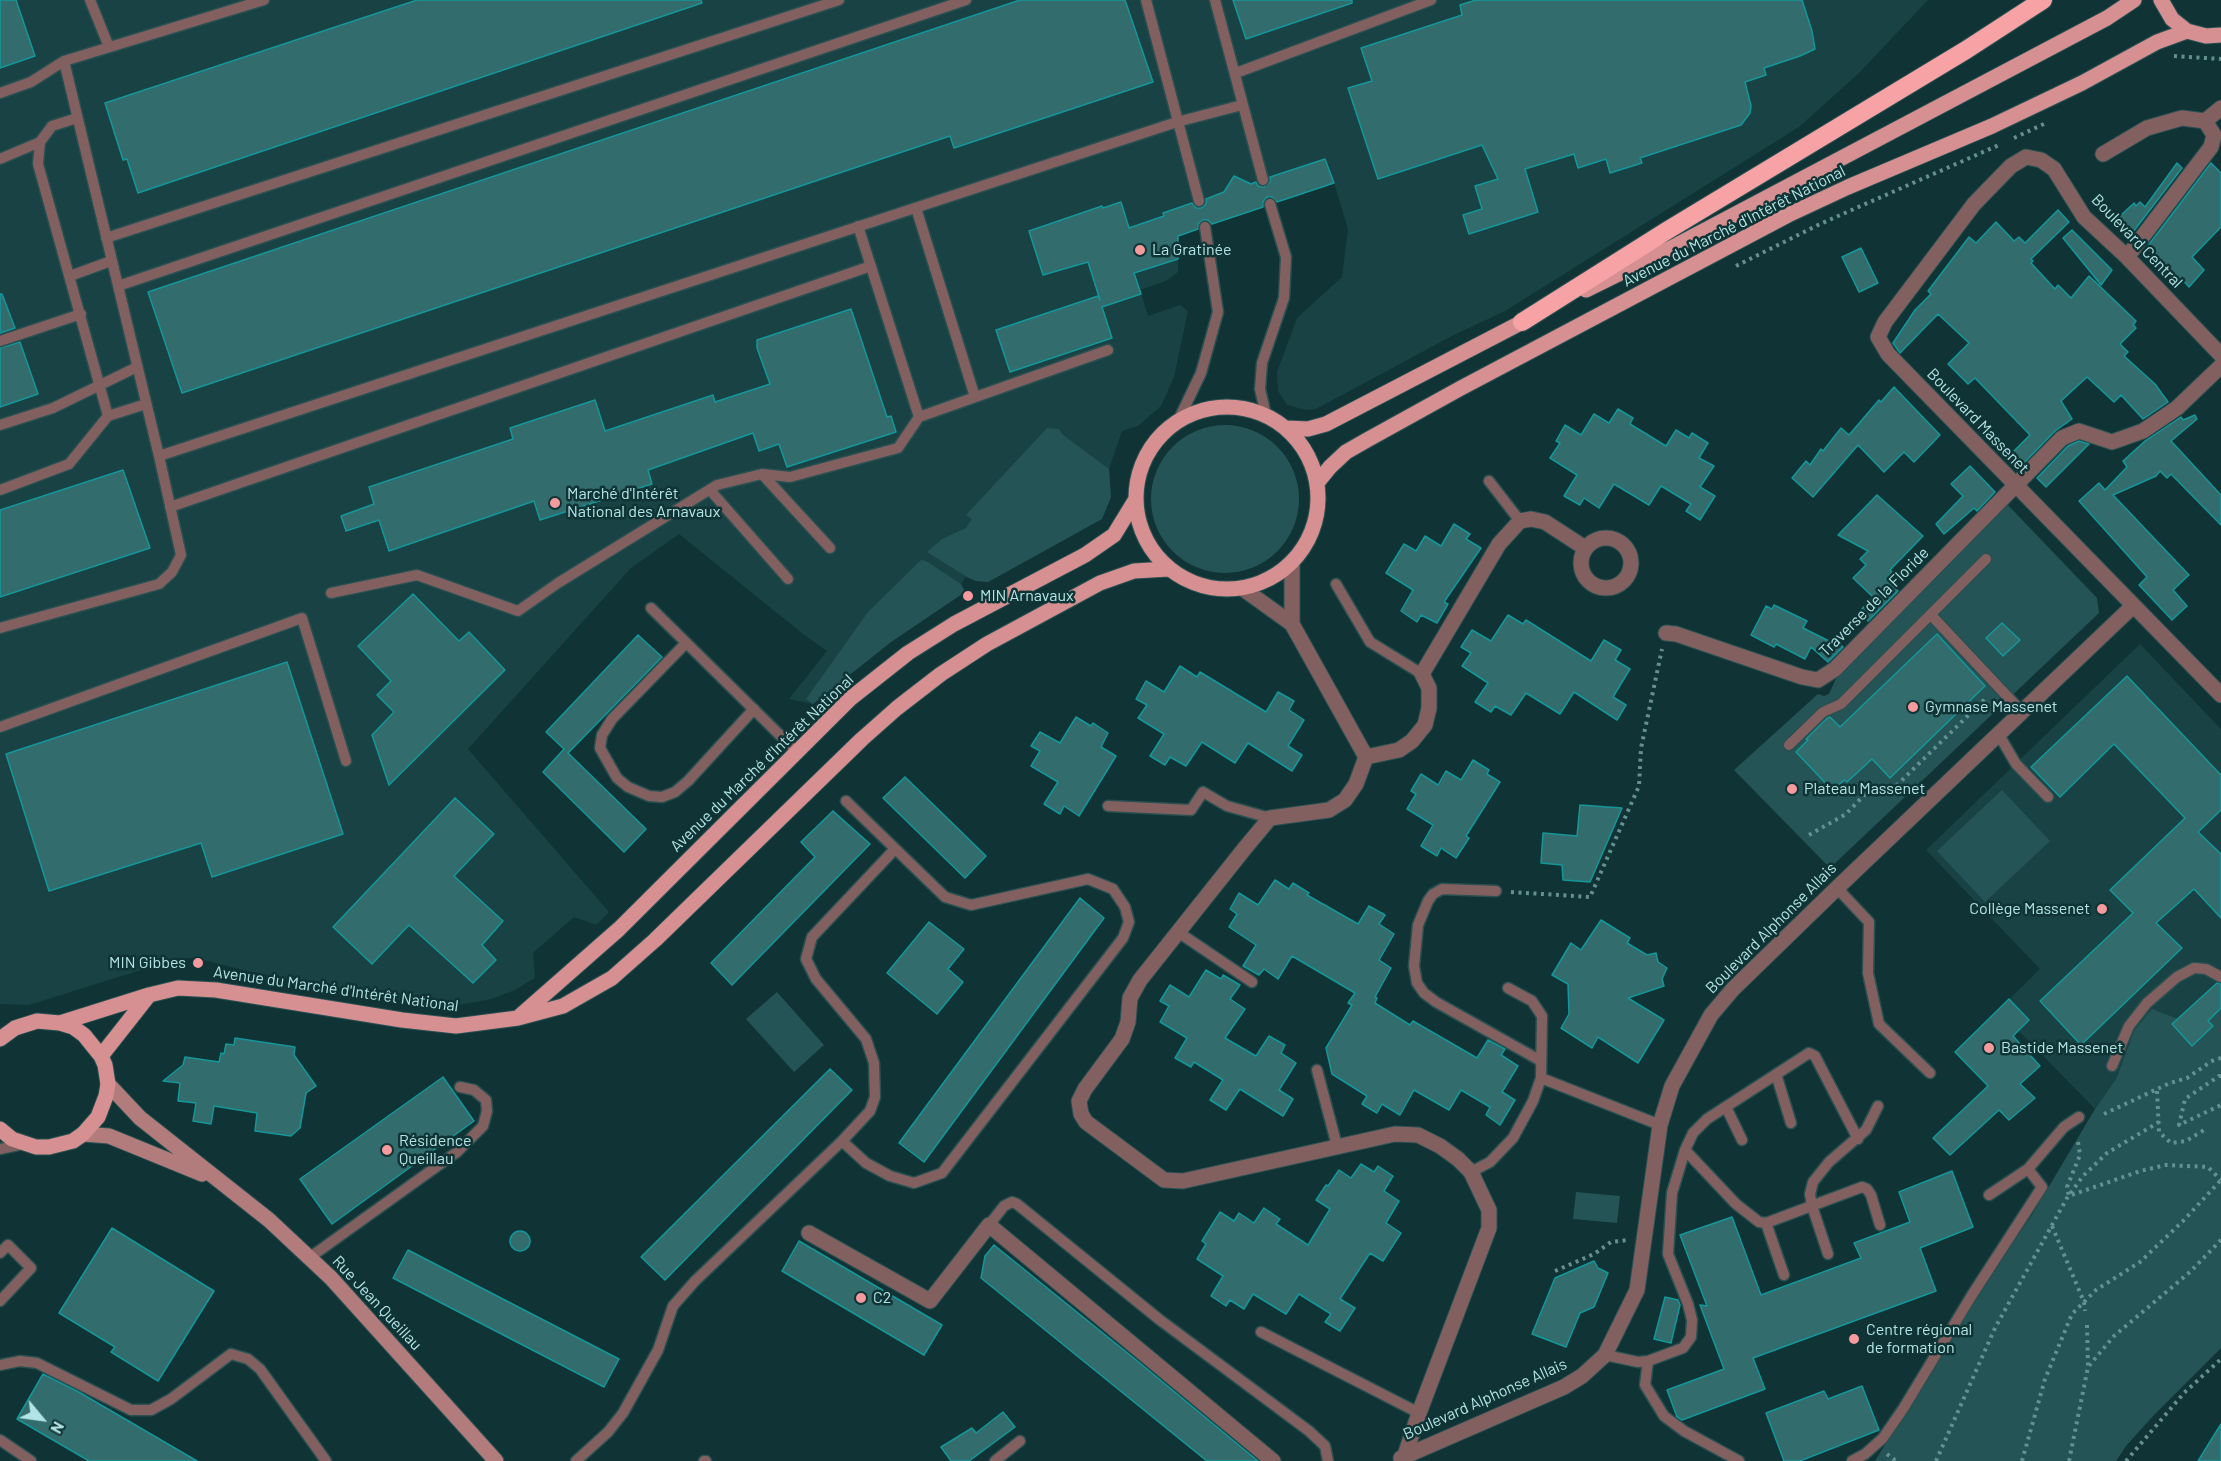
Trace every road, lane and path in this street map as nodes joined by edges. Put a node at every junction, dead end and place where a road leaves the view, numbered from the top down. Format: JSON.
{"nodes":[{"id":1,"x":90,"y":0,"type":"edge"},
{"id":2,"x":264,"y":0,"type":"edge"},
{"id":3,"x":839,"y":0,"type":"edge"},
{"id":4,"x":966,"y":0,"type":"edge"},
{"id":5,"x":1146,"y":0,"type":"edge"},
{"id":6,"x":1215,"y":0,"type":"edge"},
{"id":7,"x":1431,"y":0,"type":"edge"},
{"id":8,"x":2043,"y":0,"type":"edge"},
{"id":9,"x":2134,"y":0,"type":"edge"},
{"id":10,"x":2161,"y":0,"type":"edge"},
{"id":11,"x":2187,"y":31,"type":"junction"},
{"id":12,"x":2221,"y":34,"type":"edge"},
{"id":13,"x":109,"y":47,"type":"junction"},
{"id":14,"x":2166,"y":59,"type":"dead end"},
{"id":15,"x":2221,"y":59,"type":"edge"},
{"id":16,"x":64,"y":61,"type":"junction"},
{"id":17,"x":1236,"y":73,"type":"junction"},
{"id":18,"x":0,"y":93,"type":"edge"},
{"id":19,"x":1242,"y":105,"type":"junction"},
{"id":20,"x":2221,"y":108,"type":"edge"},
{"id":21,"x":77,"y":118,"type":"junction"},
{"id":22,"x":2051,"y":120,"type":"dead end"},
{"id":23,"x":1177,"y":122,"type":"junction"},
{"id":24,"x":2205,"y":122,"type":"junction"},
{"id":25,"x":2010,"y":140,"type":"dead end"},
{"id":26,"x":40,"y":142,"type":"junction"},
{"id":27,"x":2000,"y":145,"type":"dead end"},
{"id":28,"x":2103,"y":154,"type":"dead end"},
{"id":29,"x":2026,"y":157,"type":"joint"},
{"id":30,"x":0,"y":159,"type":"edge"},
{"id":31,"x":1263,"y":180,"type":"dead end"},
{"id":32,"x":1199,"y":201,"type":"dead end"},
{"id":33,"x":1270,"y":204,"type":"dead end"},
{"id":34,"x":916,"y":208,"type":"junction"},
{"id":35,"x":858,"y":226,"type":"junction"},
{"id":36,"x":1204,"y":227,"type":"dead end"},
{"id":37,"x":106,"y":238,"type":"junction"},
{"id":38,"x":2127,"y":257,"type":"junction"},
{"id":39,"x":111,"y":261,"type":"junction"},
{"id":40,"x":871,"y":266,"type":"junction"},
{"id":41,"x":1734,"y":267,"type":"dead end"},
{"id":42,"x":70,"y":276,"type":"junction"},
{"id":43,"x":118,"y":286,"type":"junction"},
{"id":44,"x":81,"y":315,"type":"junction"},
{"id":45,"x":1522,"y":322,"type":"junction"},
{"id":46,"x":0,"y":341,"type":"edge"},
{"id":47,"x":1108,"y":350,"type":"dead end"},
{"id":48,"x":2221,"y":355,"type":"edge"},
{"id":49,"x":2221,"y":366,"type":"edge"},
{"id":50,"x":137,"y":367,"type":"junction"},
{"id":51,"x":100,"y":385,"type":"junction"},
{"id":52,"x":975,"y":397,"type":"junction"},
{"id":53,"x":146,"y":404,"type":"junction"},
{"id":54,"x":108,"y":416,"type":"junction"},
{"id":55,"x":1266,"y":416,"type":"junction"},
{"id":56,"x":919,"y":417,"type":"junction"},
{"id":57,"x":1178,"y":421,"type":"junction"},
{"id":58,"x":0,"y":424,"type":"edge"},
{"id":59,"x":1286,"y":428,"type":"junction"},
{"id":60,"x":159,"y":456,"type":"junction"},
{"id":61,"x":762,"y":474,"type":"junction"},
{"id":62,"x":1489,"y":481,"type":"dead end"},
{"id":63,"x":1317,"y":483,"type":"junction"},
{"id":64,"x":2016,"y":486,"type":"junction"},
{"id":65,"x":0,"y":490,"type":"edge"},
{"id":66,"x":710,"y":490,"type":"junction"},
{"id":67,"x":1136,"y":499,"type":"junction"},
{"id":68,"x":170,"y":507,"type":"junction"},
{"id":69,"x":1520,"y":521,"type":"junction"},
{"id":70,"x":830,"y":548,"type":"dead end"},
{"id":71,"x":1585,"y":548,"type":"dead end"},
{"id":72,"x":1986,"y":560,"type":"dead end"},
{"id":73,"x":1292,"y":562,"type":"junction"},
{"id":74,"x":1168,"y":569,"type":"junction"},
{"id":75,"x":788,"y":579,"type":"dead end"},
{"id":76,"x":1336,"y":584,"type":"dead end"},
{"id":77,"x":1242,"y":588,"type":"junction"},
{"id":78,"x":331,"y":593,"type":"dead end"},
{"id":79,"x":2133,"y":606,"type":"junction"},
{"id":80,"x":651,"y":608,"type":"dead end"},
{"id":81,"x":1931,"y":615,"type":"junction"},
{"id":82,"x":1292,"y":624,"type":"junction"},
{"id":83,"x":0,"y":628,"type":"edge"},
{"id":84,"x":1666,"y":633,"type":"joint"},
{"id":85,"x":686,"y":643,"type":"junction"},
{"id":86,"x":1422,"y":674,"type":"junction"},
{"id":87,"x":1999,"y":686,"type":"junction"},
{"id":88,"x":2221,"y":695,"type":"edge"},
{"id":89,"x":754,"y":709,"type":"junction"},
{"id":90,"x":2022,"y":712,"type":"junction"},
{"id":91,"x":0,"y":727,"type":"edge"},
{"id":92,"x":1999,"y":735,"type":"junction"},
{"id":93,"x":1789,"y":745,"type":"dead end"},
{"id":94,"x":796,"y":752,"type":"junction"},
{"id":95,"x":1366,"y":757,"type":"junction"},
{"id":96,"x":346,"y":761,"type":"dead end"},
{"id":97,"x":2048,"y":798,"type":"dead end"},
{"id":98,"x":846,"y":801,"type":"dead end"},
{"id":99,"x":1108,"y":806,"type":"dead end"},
{"id":100,"x":1270,"y":818,"type":"junction"},
{"id":101,"x":1809,"y":835,"type":"dead end"},
{"id":102,"x":895,"y":849,"type":"junction"},
{"id":103,"x":1837,"y":888,"type":"junction"},
{"id":104,"x":1496,"y":891,"type":"joint"},
{"id":105,"x":1178,"y":932,"type":"junction"},
{"id":106,"x":2221,"y":977,"type":"edge"},
{"id":107,"x":1252,"y":982,"type":"dead end"},
{"id":108,"x":1508,"y":988,"type":"dead end"},
{"id":109,"x":149,"y":995,"type":"junction"},
{"id":110,"x":518,"y":1018,"type":"junction"},
{"id":111,"x":60,"y":1023,"type":"junction"},
{"id":112,"x":7,"y":1025,"type":"edge"},
{"id":113,"x":0,"y":1039,"type":"edge"},
{"id":114,"x":101,"y":1056,"type":"junction"},
{"id":115,"x":2221,"y":1058,"type":"edge"},
{"id":116,"x":1541,"y":1061,"type":"junction"},
{"id":117,"x":2112,"y":1066,"type":"dead end"},
{"id":118,"x":1317,"y":1070,"type":"dead end"},
{"id":119,"x":1930,"y":1073,"type":"dead end"},
{"id":120,"x":1776,"y":1074,"type":"junction"},
{"id":121,"x":2221,"y":1076,"type":"edge"},
{"id":122,"x":1541,"y":1078,"type":"junction"},
{"id":123,"x":108,"y":1084,"type":"junction"},
{"id":124,"x":460,"y":1087,"type":"dead end"},
{"id":125,"x":2157,"y":1090,"type":"junction"},
{"id":126,"x":2221,"y":1105,"type":"edge"},
{"id":127,"x":1878,"y":1106,"type":"dead end"},
{"id":128,"x":1726,"y":1107,"type":"junction"},
{"id":129,"x":2104,"y":1114,"type":"dead end"},
{"id":130,"x":2079,"y":1117,"type":"dead end"},
{"id":131,"x":2159,"y":1122,"type":"junction"},
{"id":132,"x":1791,"y":1123,"type":"dead end"},
{"id":133,"x":1660,"y":1125,"type":"junction"},
{"id":134,"x":0,"y":1129,"type":"edge"},
{"id":135,"x":2204,"y":1130,"type":"dead end"},
{"id":136,"x":83,"y":1134,"type":"junction"},
{"id":137,"x":1858,"y":1139,"type":"junction"},
{"id":138,"x":1742,"y":1140,"type":"dead end"},
{"id":139,"x":842,"y":1141,"type":"junction"},
{"id":140,"x":2078,"y":1142,"type":"dead end"},
{"id":141,"x":24,"y":1144,"type":"junction"},
{"id":142,"x":1337,"y":1146,"type":"junction"},
{"id":143,"x":0,"y":1149,"type":"edge"},
{"id":144,"x":1685,"y":1150,"type":"junction"},
{"id":145,"x":2028,"y":1168,"type":"junction"},
{"id":146,"x":1471,"y":1172,"type":"junction"},
{"id":147,"x":219,"y":1181,"type":"junction"},
{"id":148,"x":2221,"y":1181,"type":"edge"},
{"id":149,"x":1989,"y":1195,"type":"dead end"},
{"id":150,"x":2068,"y":1196,"type":"junction"},
{"id":151,"x":1812,"y":1206,"type":"junction"},
{"id":152,"x":1767,"y":1223,"type":"junction"},
{"id":153,"x":989,"y":1225,"type":"junction"},
{"id":154,"x":1880,"y":1225,"type":"dead end"},
{"id":155,"x":2052,"y":1225,"type":"junction"},
{"id":156,"x":809,"y":1233,"type":"dead end"},
{"id":157,"x":1625,"y":1240,"type":"dead end"},
{"id":158,"x":2221,"y":1240,"type":"edge"},
{"id":159,"x":0,"y":1253,"type":"edge"},
{"id":160,"x":1828,"y":1254,"type":"dead end"},
{"id":161,"x":309,"y":1258,"type":"junction"},
{"id":162,"x":1555,"y":1271,"type":"dead end"},
{"id":163,"x":1784,"y":1275,"type":"dead end"},
{"id":164,"x":0,"y":1301,"type":"edge"},
{"id":165,"x":2084,"y":1302,"type":"junction"},
{"id":166,"x":2085,"y":1311,"type":"dead end"},
{"id":167,"x":2087,"y":1325,"type":"dead end"},
{"id":168,"x":1261,"y":1332,"type":"dead end"},
{"id":169,"x":1605,"y":1355,"type":"junction"},
{"id":170,"x":2221,"y":1359,"type":"edge"},
{"id":171,"x":1648,"y":1361,"type":"junction"},
{"id":172,"x":0,"y":1365,"type":"edge"},
{"id":173,"x":2088,"y":1368,"type":"junction"},
{"id":174,"x":1419,"y":1413,"type":"junction"},
{"id":175,"x":0,"y":1440,"type":"edge"},
{"id":176,"x":1020,"y":1441,"type":"dead end"},
{"id":177,"x":1401,"y":1458,"type":"edge"},
{"id":178,"x":1891,"y":1458,"type":"dead end"},
{"id":179,"x":31,"y":1461,"type":"edge"},
{"id":180,"x":326,"y":1461,"type":"edge"},
{"id":181,"x":496,"y":1461,"type":"edge"},
{"id":182,"x":576,"y":1461,"type":"edge"},
{"id":183,"x":995,"y":1461,"type":"edge"},
{"id":184,"x":1273,"y":1461,"type":"edge"},
{"id":185,"x":1328,"y":1461,"type":"edge"},
{"id":186,"x":1739,"y":1461,"type":"edge"},
{"id":187,"x":1852,"y":1461,"type":"edge"},
{"id":188,"x":1896,"y":1461,"type":"edge"},
{"id":189,"x":1936,"y":1461,"type":"edge"},
{"id":190,"x":2022,"y":1461,"type":"edge"},
{"id":191,"x":2069,"y":1461,"type":"edge"},
{"id":192,"x":2126,"y":1461,"type":"edge"}],
"edges":[{"from":1,"to":13,"type":"lane"},
{"from":2,"to":13,"type":"lane"},
{"from":3,"to":37,"type":"lane"},
{"from":4,"to":43,"type":"lane"},
{"from":5,"to":23,"type":"lane"},
{"from":6,"to":17,"type":"lane"},
{"from":7,"to":17,"type":"lane"},
{"from":8,"to":45,"type":"highway"},
{"from":9,"to":45,"type":"main road","name":"Avenue du Marché d'Intérêt National"},
{"from":10,"to":11,"type":"main road"},
{"from":11,"to":12,"type":"main road"},
{"from":11,"to":63,"type":"main road","name":"Avenue du Marché d'Intérêt National"},
{"from":13,"to":16,"type":"lane"},
{"from":14,"to":15,"type":"path"},
{"from":16,"to":18,"type":"lane"},
{"from":16,"to":21,"type":"lane"},
{"from":17,"to":19,"type":"lane"},
{"from":19,"to":23,"type":"lane"},
{"from":19,"to":31,"type":"lane"},
{"from":20,"to":24,"type":"street"},
{"from":21,"to":26,"type":"lane"},
{"from":21,"to":37,"type":"lane"},
{"from":22,"to":25,"type":"path"},
{"from":23,"to":32,"type":"lane"},
{"from":23,"to":34,"type":"lane"},
{"from":24,"to":28,"type":"street"},
{"from":24,"to":38,"type":"street"},
{"from":26,"to":30,"type":"lane"},
{"from":26,"to":42,"type":"lane"},
{"from":27,"to":41,"type":"path"},
{"from":29,"to":38,"type":"street","name":"Boulevard Central"},
{"from":29,"to":64,"type":"street","name":"Boulevard Massenet"},
{"from":33,"to":55,"type":"lane"},
{"from":34,"to":35,"type":"lane"},
{"from":34,"to":52,"type":"lane"},
{"from":35,"to":40,"type":"lane"},
{"from":35,"to":60,"type":"lane"},
{"from":36,"to":57,"type":"lane"},
{"from":37,"to":39,"type":"lane"},
{"from":38,"to":48,"type":"street","name":"Boulevard Central"},
{"from":39,"to":42,"type":"lane"},
{"from":39,"to":43,"type":"lane"},
{"from":40,"to":56,"type":"lane"},
{"from":40,"to":68,"type":"lane"},
{"from":42,"to":44,"type":"lane"},
{"from":43,"to":50,"type":"lane"},
{"from":44,"to":46,"type":"lane"},
{"from":44,"to":51,"type":"lane"},
{"from":45,"to":59,"type":"main road","name":"Avenue du Marché d'Intérêt National"},
{"from":47,"to":52,"type":"lane"},
{"from":49,"to":64,"type":"street"},
{"from":50,"to":51,"type":"lane"},
{"from":50,"to":53,"type":"lane"},
{"from":51,"to":54,"type":"lane"},
{"from":51,"to":58,"type":"lane"},
{"from":52,"to":56,"type":"lane"},
{"from":53,"to":54,"type":"lane"},
{"from":53,"to":60,"type":"lane"},
{"from":54,"to":65,"type":"lane"},
{"from":55,"to":57,"type":"main road"},
{"from":55,"to":59,"type":"main road"},
{"from":56,"to":61,"type":"lane"},
{"from":57,"to":67,"type":"main road"},
{"from":59,"to":63,"type":"main road"},
{"from":60,"to":68,"type":"lane"},
{"from":61,"to":66,"type":"lane"},
{"from":61,"to":70,"type":"lane"},
{"from":62,"to":69,"type":"lane"},
{"from":63,"to":73,"type":"main road"},
{"from":64,"to":79,"type":"street","name":"Boulevard Massenet"},
{"from":64,"to":84,"type":"street","name":"Traverse de la Floride"},
{"from":66,"to":75,"type":"lane"},
{"from":66,"to":78,"type":"lane"},
{"from":67,"to":74,"type":"main road"},
{"from":67,"to":94,"type":"main road","name":"Avenue du Marché d'Intérêt National"},
{"from":68,"to":83,"type":"lane"},
{"from":69,"to":71,"type":"street"},
{"from":69,"to":86,"type":"street"},
{"from":72,"to":81,"type":"lane"},
{"from":73,"to":77,"type":"main road"},
{"from":73,"to":82,"type":"street"},
{"from":74,"to":77,"type":"main road"},
{"from":74,"to":110,"type":"main road","name":"Avenue du Marché d'Intérêt National"},
{"from":76,"to":86,"type":"lane"},
{"from":77,"to":82,"type":"street"},
{"from":79,"to":88,"type":"street","name":"Boulevard Massenet"},
{"from":79,"to":90,"type":"street","name":"Boulevard Alphonse Allais"},
{"from":80,"to":85,"type":"lane"},
{"from":81,"to":87,"type":"lane"},
{"from":81,"to":93,"type":"lane"},
{"from":82,"to":95,"type":"street"},
{"from":84,"to":104,"type":"path"},
{"from":85,"to":89,"type":"lane"},
{"from":85,"to":89,"type":"lane"},
{"from":86,"to":95,"type":"street"},
{"from":87,"to":90,"type":"lane"},
{"from":87,"to":101,"type":"path"},
{"from":89,"to":94,"type":"lane"},
{"from":90,"to":92,"type":"street","name":"Boulevard Alphonse Allais"},
{"from":91,"to":96,"type":"lane"},
{"from":92,"to":97,"type":"lane"},
{"from":92,"to":103,"type":"street","name":"Boulevard Alphonse Allais"},
{"from":94,"to":110,"type":"main road","name":"Avenue du Marché d'Intérêt National"},
{"from":95,"to":100,"type":"street"},
{"from":98,"to":102,"type":"lane"},
{"from":99,"to":100,"type":"lane"},
{"from":100,"to":105,"type":"street"},
{"from":102,"to":139,"type":"lane"},
{"from":102,"to":139,"type":"lane"},
{"from":103,"to":119,"type":"lane"},
{"from":103,"to":133,"type":"street","name":"Boulevard Alphonse Allais"},
{"from":104,"to":116,"type":"lane"},
{"from":105,"to":107,"type":"lane"},
{"from":105,"to":142,"type":"street"},
{"from":106,"to":117,"type":"lane"},
{"from":108,"to":116,"type":"lane"},
{"from":109,"to":110,"type":"main road","name":"Avenue du Marché d'Intérêt National"},
{"from":109,"to":111,"type":"main road","name":"Avenue du Marché d'Intérêt National"},
{"from":109,"to":114,"type":"main road"},
{"from":111,"to":112,"type":"main road"},
{"from":111,"to":114,"type":"main road"},
{"from":112,"to":113,"type":"main road"},
{"from":114,"to":123,"type":"main road"},
{"from":115,"to":125,"type":"path"},
{"from":116,"to":122,"type":"lane"},
{"from":118,"to":142,"type":"lane"},
{"from":120,"to":128,"type":"lane"},
{"from":120,"to":132,"type":"lane"},
{"from":120,"to":137,"type":"lane"},
{"from":121,"to":126,"type":"path"},
{"from":122,"to":133,"type":"lane"},
{"from":122,"to":146,"type":"lane"},
{"from":123,"to":136,"type":"main road"},
{"from":123,"to":147,"type":"main road","name":"Rue Jean Queillau"},
{"from":124,"to":161,"type":"lane"},
{"from":125,"to":129,"type":"path"},
{"from":125,"to":131,"type":"path"},
{"from":127,"to":137,"type":"lane"},
{"from":128,"to":138,"type":"lane"},
{"from":128,"to":144,"type":"lane"},
{"from":130,"to":145,"type":"lane"},
{"from":131,"to":135,"type":"path"},
{"from":131,"to":150,"type":"path"},
{"from":133,"to":169,"type":"street","name":"Boulevard Alphonse Allais"},
{"from":134,"to":141,"type":"main road"},
{"from":136,"to":141,"type":"main road"},
{"from":136,"to":147,"type":"main road","name":"Rue Jean Queillau"},
{"from":137,"to":151,"type":"lane"},
{"from":139,"to":182,"type":"lane"},
{"from":140,"to":150,"type":"path"},
{"from":141,"to":143,"type":"lane"},
{"from":142,"to":146,"type":"street"},
{"from":144,"to":152,"type":"lane"},
{"from":144,"to":171,"type":"lane"},
{"from":145,"to":149,"type":"lane"},
{"from":145,"to":187,"type":"lane"},
{"from":146,"to":174,"type":"street"},
{"from":147,"to":161,"type":"main road","name":"Rue Jean Queillau"},
{"from":148,"to":150,"type":"path"},
{"from":148,"to":165,"type":"path"},
{"from":150,"to":155,"type":"path"},
{"from":151,"to":152,"type":"lane"},
{"from":151,"to":154,"type":"lane"},
{"from":151,"to":160,"type":"lane"},
{"from":152,"to":163,"type":"lane"},
{"from":153,"to":156,"type":"street"},
{"from":153,"to":184,"type":"street"},
{"from":153,"to":185,"type":"lane"},
{"from":155,"to":165,"type":"path"},
{"from":155,"to":189,"type":"path"},
{"from":157,"to":162,"type":"path"},
{"from":158,"to":173,"type":"path"},
{"from":159,"to":164,"type":"lane"},
{"from":161,"to":181,"type":"main road","name":"Rue Jean Queillau"},
{"from":165,"to":166,"type":"path"},
{"from":165,"to":190,"type":"path"},
{"from":167,"to":173,"type":"path"},
{"from":168,"to":174,"type":"lane"},
{"from":169,"to":171,"type":"lane"},
{"from":169,"to":177,"type":"street","name":"Boulevard Alphonse Allais"},
{"from":170,"to":192,"type":"path"},
{"from":171,"to":186,"type":"lane"},
{"from":172,"to":180,"type":"lane"},
{"from":173,"to":191,"type":"path"},
{"from":174,"to":177,"type":"street"},
{"from":175,"to":179,"type":"lane"},
{"from":176,"to":183,"type":"lane"},
{"from":178,"to":188,"type":"path"}]}
